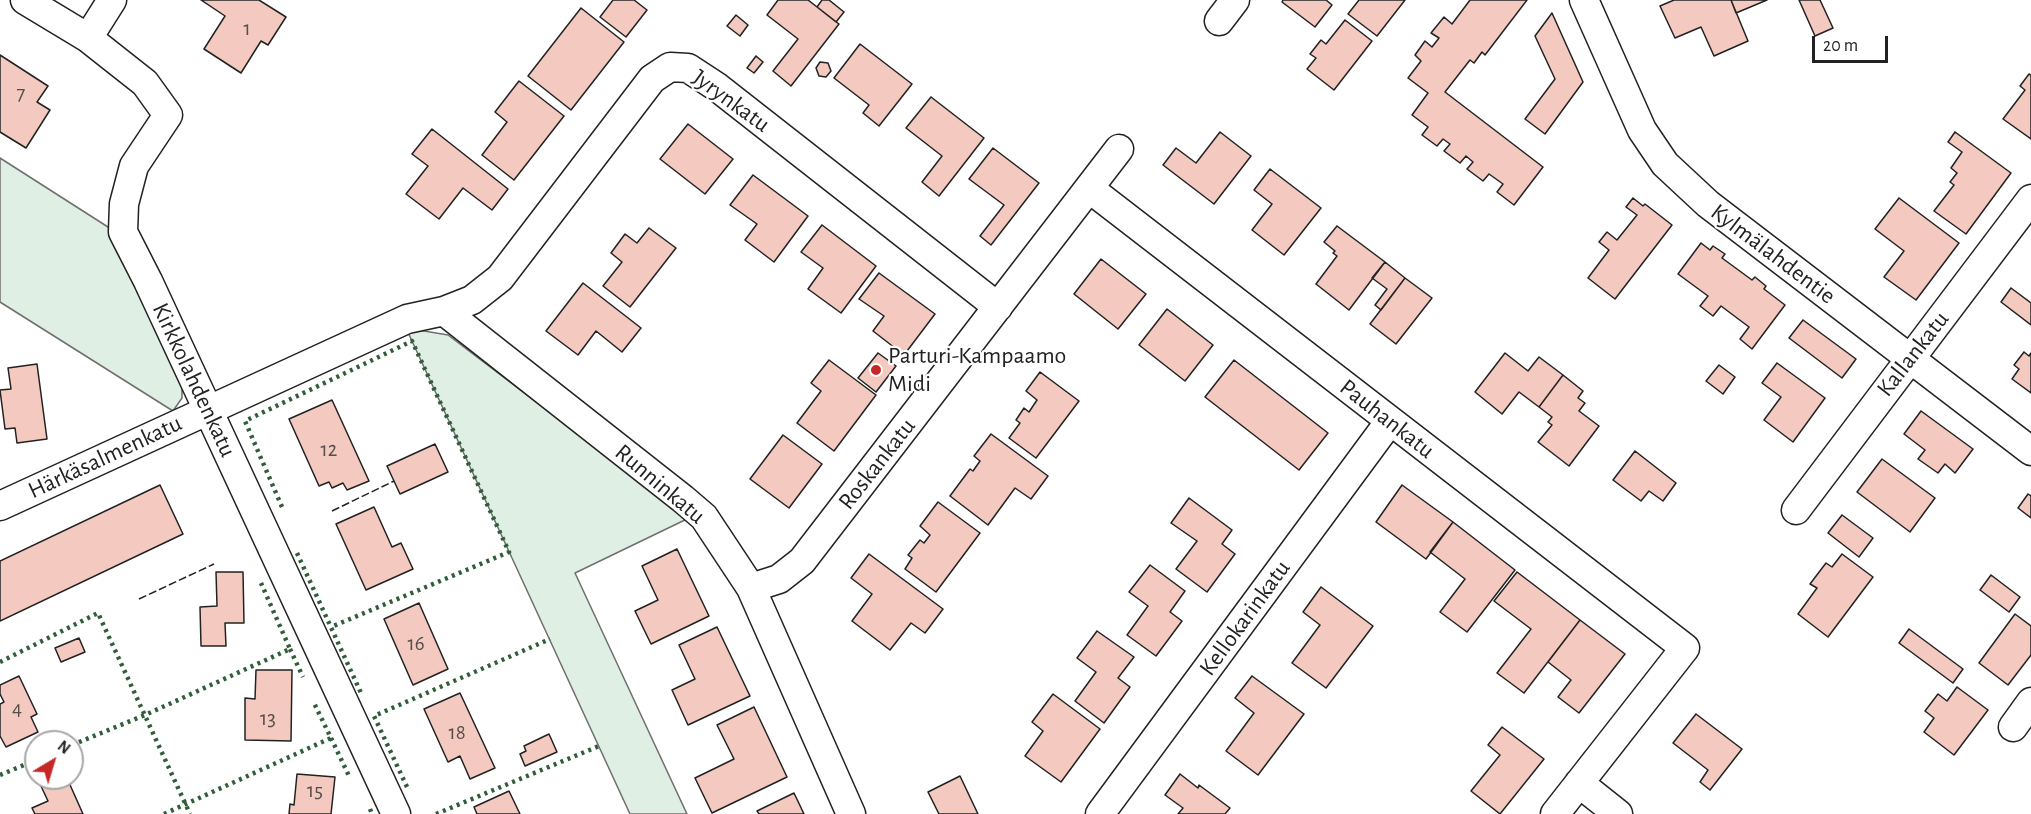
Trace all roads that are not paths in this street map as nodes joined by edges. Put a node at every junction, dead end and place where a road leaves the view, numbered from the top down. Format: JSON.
{"nodes":[{"id":1,"x":25,"y":0,"type":"edge"},
{"id":2,"x":112,"y":0,"type":"edge"},
{"id":3,"x":1594,"y":3,"type":"edge"},
{"id":4,"x":88,"y":38,"type":"junction"},
{"id":5,"x":1119,"y":149,"type":"dead end"},
{"id":6,"x":1090,"y":189,"type":"junction"},
{"id":7,"x":2031,"y":199,"type":"edge"},
{"id":8,"x":998,"y":307,"type":"junction"},
{"id":9,"x":444,"y":310,"type":"junction"},
{"id":10,"x":1909,"y":358,"type":"junction"},
{"id":11,"x":208,"y":410,"type":"junction"},
{"id":12,"x":1390,"y":421,"type":"junction"},
{"id":13,"x":2031,"y":451,"type":"edge"},
{"id":14,"x":0,"y":506,"type":"edge"},
{"id":15,"x":1796,"y":510,"type":"dead end"},
{"id":16,"x":752,"y":588,"type":"junction"},
{"id":17,"x":2031,"y":702,"type":"edge"},
{"id":18,"x":2013,"y":727,"type":"dead end"},
{"id":19,"x":1579,"y":783,"type":"junction"},
{"id":20,"x":396,"y":814,"type":"edge"},
{"id":21,"x":851,"y":814,"type":"edge"},
{"id":22,"x":1100,"y":814,"type":"edge"},
{"id":23,"x":1556,"y":814,"type":"edge"},
{"id":24,"x":1618,"y":814,"type":"edge"}],
"edges":[{"from":1,"to":4,"type":"street","name":"Kirkkolahdenkatu"},
{"from":2,"to":4,"type":"street"},
{"from":3,"to":10,"type":"street","name":"Kylmälahdentie"},
{"from":4,"to":11,"type":"street","name":"Kirkkolahdenkatu"},
{"from":5,"to":6,"type":"street","name":"Roskankatu"},
{"from":6,"to":8,"type":"street","name":"Roskankatu"},
{"from":6,"to":12,"type":"street","name":"Pauhankatu"},
{"from":7,"to":10,"type":"street","name":"Kallankatu"},
{"from":8,"to":9,"type":"street","name":"Jyrynkatu"},
{"from":8,"to":16,"type":"street","name":"Roskankatu"},
{"from":9,"to":11,"type":"street","name":"Härkäsalmenkatu"},
{"from":9,"to":16,"type":"street","name":"Runninkatu"},
{"from":10,"to":13,"type":"street","name":"Kylmälahdentie"},
{"from":10,"to":15,"type":"street","name":"Kallankatu"},
{"from":11,"to":14,"type":"street","name":"Härkäsalmenkatu"},
{"from":11,"to":20,"type":"street","name":"Kirkkolahdenkatu"},
{"from":12,"to":19,"type":"street","name":"Pauhankatu"},
{"from":12,"to":22,"type":"street","name":"Kellokarinkatu"},
{"from":16,"to":21,"type":"street","name":"Runninkatu"},
{"from":17,"to":18,"type":"street"},
{"from":19,"to":23,"type":"street"},
{"from":19,"to":24,"type":"street"}]}
